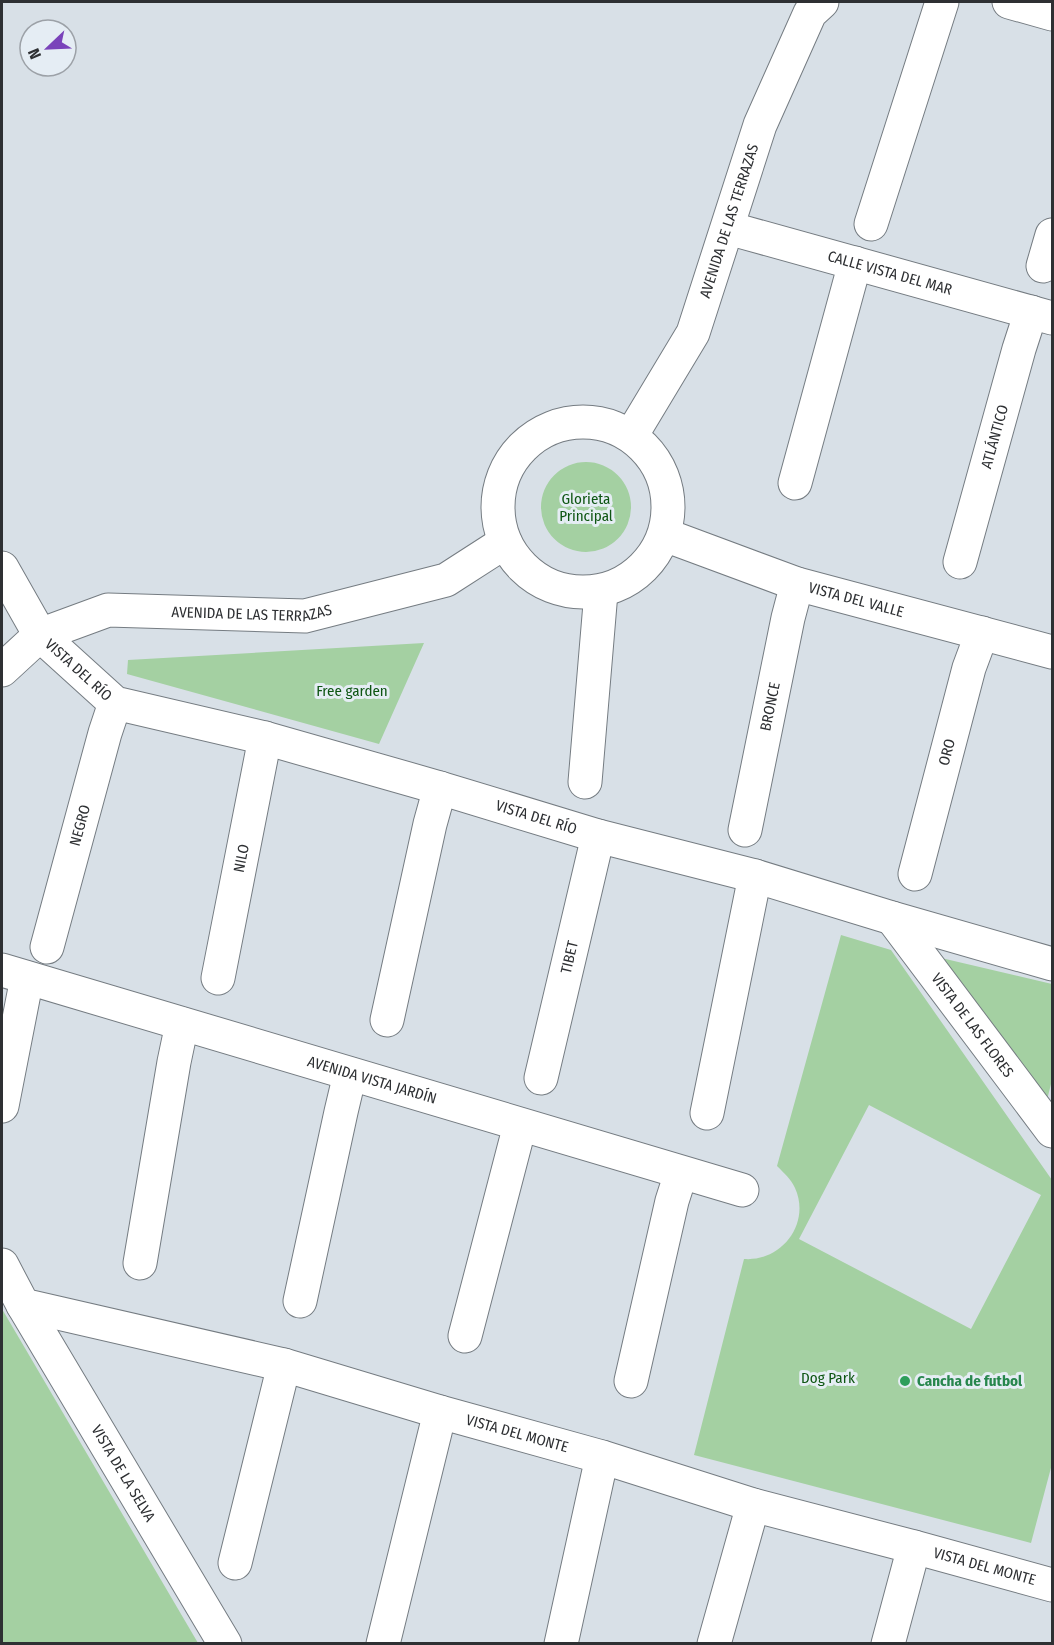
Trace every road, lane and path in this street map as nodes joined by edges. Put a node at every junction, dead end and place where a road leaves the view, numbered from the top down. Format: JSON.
{"nodes":[{"id":1,"x":822,"y":2,"type":"edge"},
{"id":2,"x":942,"y":2,"type":"edge"},
{"id":3,"x":1009,"y":2,"type":"edge"},
{"id":4,"x":1053,"y":14,"type":"edge"},
{"id":5,"x":871,"y":224,"type":"dead end"},
{"id":6,"x":728,"y":228,"type":"junction"},
{"id":7,"x":1053,"y":234,"type":"edge"},
{"id":8,"x":855,"y":263,"type":"junction"},
{"id":9,"x":1043,"y":266,"type":"dead end"},
{"id":10,"x":1042,"y":315,"type":"edge"},
{"id":11,"x":631,"y":436,"type":"junction"},
{"id":12,"x":795,"y":483,"type":"dead end"},
{"id":13,"x":665,"y":535,"type":"junction"},
{"id":14,"x":505,"y":542,"type":"junction"},
{"id":15,"x":960,"y":562,"type":"dead end"},
{"id":16,"x":2,"y":568,"type":"edge"},
{"id":17,"x":797,"y":584,"type":"junction"},
{"id":18,"x":601,"y":592,"type":"junction"},
{"id":19,"x":981,"y":633,"type":"junction"},
{"id":20,"x":40,"y":635,"type":"junction"},
{"id":21,"x":1053,"y":652,"type":"edge"},
{"id":22,"x":2,"y":670,"type":"edge"},
{"id":23,"x":115,"y":703,"type":"junction"},
{"id":24,"x":265,"y":738,"type":"junction"},
{"id":25,"x":585,"y":782,"type":"dead end"},
{"id":26,"x":440,"y":788,"type":"junction"},
{"id":27,"x":745,"y":830,"type":"dead end"},
{"id":28,"x":598,"y":836,"type":"junction"},
{"id":29,"x":915,"y":874,"type":"dead end"},
{"id":30,"x":755,"y":876,"type":"junction"},
{"id":31,"x":892,"y":918,"type":"junction"},
{"id":32,"x":47,"y":947,"type":"dead end"},
{"id":33,"x":1053,"y":964,"type":"edge"},
{"id":34,"x":14,"y":974,"type":"edge"},
{"id":35,"x":218,"y":978,"type":"dead end"},
{"id":36,"x":387,"y":1020,"type":"dead end"},
{"id":37,"x":182,"y":1024,"type":"junction"},
{"id":38,"x":350,"y":1074,"type":"junction"},
{"id":39,"x":541,"y":1078,"type":"dead end"},
{"id":40,"x":2,"y":1106,"type":"edge"},
{"id":41,"x":707,"y":1113,"type":"dead end"},
{"id":42,"x":520,"y":1125,"type":"junction"},
{"id":43,"x":1053,"y":1131,"type":"edge"},
{"id":44,"x":681,"y":1173,"type":"junction"},
{"id":45,"x":742,"y":1190,"type":"dead end"},
{"id":46,"x":140,"y":1263,"type":"dead end"},
{"id":47,"x":2,"y":1265,"type":"edge"},
{"id":48,"x":300,"y":1301,"type":"dead end"},
{"id":49,"x":23,"y":1305,"type":"junction"},
{"id":50,"x":465,"y":1336,"type":"dead end"},
{"id":51,"x":284,"y":1365,"type":"junction"},
{"id":52,"x":631,"y":1381,"type":"dead end"},
{"id":53,"x":440,"y":1412,"type":"junction"},
{"id":54,"x":602,"y":1457,"type":"junction"},
{"id":55,"x":753,"y":1506,"type":"junction"},
{"id":56,"x":914,"y":1546,"type":"junction"},
{"id":57,"x":235,"y":1563,"type":"dead end"},
{"id":58,"x":1053,"y":1586,"type":"edge"},
{"id":59,"x":225,"y":1644,"type":"edge"},
{"id":60,"x":383,"y":1644,"type":"edge"},
{"id":61,"x":561,"y":1644,"type":"edge"},
{"id":62,"x":714,"y":1644,"type":"edge"},
{"id":63,"x":888,"y":1644,"type":"edge"}],
"edges":[{"from":1,"to":6,"type":"street","name":"AVENIDA DE LAS TERRAZAS"},
{"from":2,"to":5,"type":"street"},
{"from":3,"to":4,"type":"street"},
{"from":6,"to":8,"type":"street","name":"CALLE VISTA DEL MAR"},
{"from":6,"to":11,"type":"street","name":"AVENIDA DE LAS TERRAZAS"},
{"from":7,"to":9,"type":"street"},
{"from":8,"to":10,"type":"street","name":"CALLE VISTA DEL MAR"},
{"from":8,"to":12,"type":"street"},
{"from":10,"to":15,"type":"street","name":"ATLÁNTICO"},
{"from":11,"to":13,"type":"street"},
{"from":11,"to":14,"type":"street"},
{"from":13,"to":17,"type":"street","name":"VISTA DEL VALLE"},
{"from":13,"to":18,"type":"street"},
{"from":14,"to":18,"type":"street"},
{"from":14,"to":20,"type":"street","name":"AVENIDA DE LAS TERRAZAS"},
{"from":16,"to":20,"type":"street","name":"VISTA DEL RÍO"},
{"from":17,"to":19,"type":"street","name":"VISTA DEL VALLE"},
{"from":17,"to":27,"type":"street","name":"BRONCE"},
{"from":18,"to":25,"type":"street"},
{"from":19,"to":21,"type":"street","name":"VISTA DEL VALLE"},
{"from":19,"to":29,"type":"street","name":"ORO"},
{"from":20,"to":22,"type":"street","name":"AVENIDA DE LAS TERRAZAS"},
{"from":20,"to":23,"type":"street","name":"VISTA DEL RÍO"},
{"from":23,"to":24,"type":"street","name":"VISTA DEL RÍO"},
{"from":23,"to":32,"type":"street","name":"NEGRO"},
{"from":24,"to":26,"type":"street","name":"VISTA DEL RÍO"},
{"from":24,"to":35,"type":"street","name":"NILO"},
{"from":26,"to":28,"type":"street","name":"VISTA DEL RÍO"},
{"from":26,"to":36,"type":"street"},
{"from":28,"to":30,"type":"street","name":"VISTA DEL RÍO"},
{"from":28,"to":39,"type":"street","name":"TIBET"},
{"from":30,"to":31,"type":"street","name":"VISTA DEL RÍO"},
{"from":30,"to":41,"type":"street"},
{"from":31,"to":33,"type":"street","name":"VISTA DEL RÍO"},
{"from":31,"to":43,"type":"street","name":"VISTA DE LAS FLORES"},
{"from":34,"to":37,"type":"street","name":"AVENIDA VISTA JARDÍN"},
{"from":34,"to":40,"type":"street"},
{"from":37,"to":38,"type":"street","name":"AVENIDA VISTA JARDÍN"},
{"from":37,"to":46,"type":"street"},
{"from":38,"to":42,"type":"street","name":"AVENIDA VISTA JARDÍN"},
{"from":38,"to":48,"type":"street"},
{"from":42,"to":44,"type":"street","name":"AVENIDA VISTA JARDÍN"},
{"from":42,"to":50,"type":"street"},
{"from":44,"to":45,"type":"street","name":"AVENIDA VISTA JARDÍN"},
{"from":44,"to":52,"type":"street"},
{"from":47,"to":49,"type":"street"},
{"from":49,"to":51,"type":"street","name":"VISTA DEL MONTE"},
{"from":49,"to":59,"type":"street","name":"VISTA DE LA SELVA"},
{"from":51,"to":53,"type":"street","name":"VISTA DEL MONTE"},
{"from":51,"to":57,"type":"street"},
{"from":53,"to":54,"type":"street","name":"VISTA DEL MONTE"},
{"from":53,"to":60,"type":"street"},
{"from":54,"to":55,"type":"street","name":"VISTA DEL MONTE"},
{"from":54,"to":61,"type":"street"},
{"from":55,"to":56,"type":"street","name":"VISTA DEL MONTE"},
{"from":55,"to":62,"type":"street"},
{"from":56,"to":58,"type":"street","name":"VISTA DEL MONTE"},
{"from":56,"to":63,"type":"street"}]}
